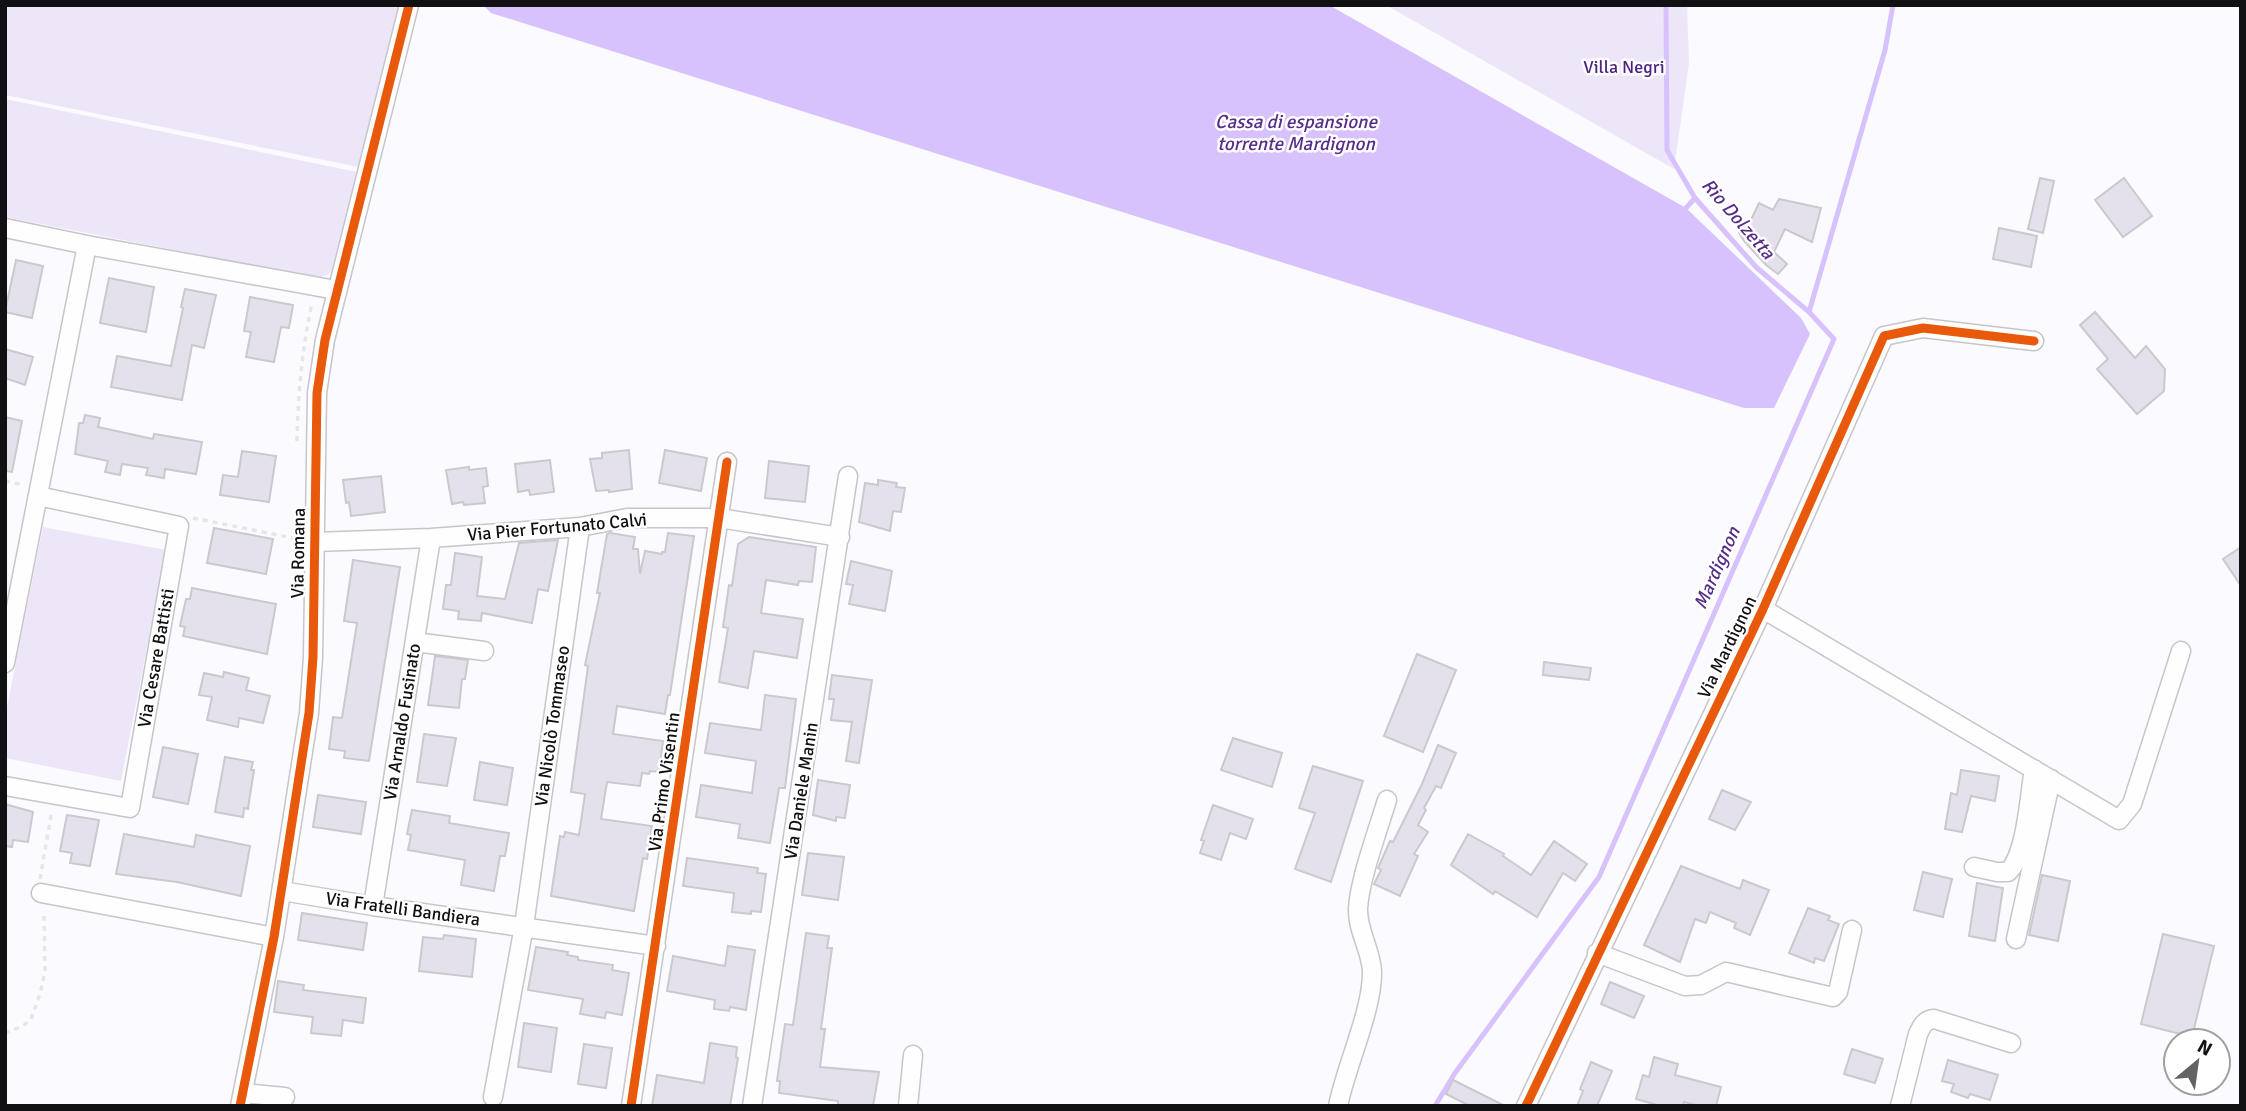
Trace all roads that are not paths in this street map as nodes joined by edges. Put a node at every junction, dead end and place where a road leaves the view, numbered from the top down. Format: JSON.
{"nodes":[{"id":1,"x":409,"y":5,"type":"edge"},
{"id":2,"x":5,"y":228,"type":"edge"},
{"id":3,"x":87,"y":245,"type":"junction"},
{"id":4,"x":336,"y":290,"type":"junction"},
{"id":5,"x":2034,"y":341,"type":"dead end"},
{"id":6,"x":727,"y":462,"type":"dead end"},
{"id":7,"x":848,"y":476,"type":"dead end"},
{"id":8,"x":38,"y":496,"type":"junction"},
{"id":9,"x":719,"y":518,"type":"junction"},
{"id":10,"x":580,"y":527,"type":"junction"},
{"id":11,"x":840,"y":537,"type":"junction"},
{"id":12,"x":431,"y":538,"type":"junction"},
{"id":13,"x":314,"y":542,"type":"junction"},
{"id":14,"x":1763,"y":610,"type":"junction"},
{"id":15,"x":415,"y":642,"type":"junction"},
{"id":16,"x":484,"y":651,"type":"dead end"},
{"id":17,"x":2181,"y":651,"type":"dead end"},
{"id":18,"x":5,"y":663,"type":"edge"},
{"id":19,"x":2034,"y":769,"type":"junction"},
{"id":20,"x":2051,"y":779,"type":"junction"},
{"id":21,"x":5,"y":786,"type":"edge"},
{"id":22,"x":1387,"y":800,"type":"dead end"},
{"id":23,"x":1974,"y":867,"type":"dead end"},
{"id":24,"x":282,"y":891,"type":"junction"},
{"id":25,"x":41,"y":893,"type":"road end"},
{"id":26,"x":373,"y":906,"type":"junction"},
{"id":27,"x":524,"y":926,"type":"junction"},
{"id":28,"x":1852,"y":930,"type":"dead end"},
{"id":29,"x":274,"y":937,"type":"junction"},
{"id":30,"x":2016,"y":939,"type":"dead end"},
{"id":31,"x":656,"y":946,"type":"junction"},
{"id":32,"x":1597,"y":953,"type":"junction"},
{"id":33,"x":2011,"y":1043,"type":"dead end"},
{"id":34,"x":913,"y":1055,"type":"dead end"},
{"id":35,"x":285,"y":1097,"type":"dead end"},
{"id":36,"x":493,"y":1097,"type":"dead end"},
{"id":37,"x":242,"y":1100,"type":"edge"},
{"id":38,"x":631,"y":1106,"type":"edge"},
{"id":39,"x":752,"y":1106,"type":"edge"},
{"id":40,"x":908,"y":1106,"type":"edge"},
{"id":41,"x":1338,"y":1106,"type":"edge"},
{"id":42,"x":1526,"y":1106,"type":"edge"},
{"id":43,"x":1900,"y":1106,"type":"edge"}],
"edges":[{"from":1,"to":4,"type":"street","name":"Via Romana"},
{"from":2,"to":3,"type":"street"},
{"from":3,"to":4,"type":"street"},
{"from":3,"to":8,"type":"street"},
{"from":4,"to":13,"type":"street","name":"Via Romana"},
{"from":5,"to":14,"type":"street","name":"Via Mardignon"},
{"from":6,"to":9,"type":"street","name":"Via Primo Visentin"},
{"from":7,"to":11,"type":"street","name":"Via Daniele Manin"},
{"from":8,"to":18,"type":"street"},
{"from":8,"to":21,"type":"street","name":"Via Cesare Battisti"},
{"from":9,"to":10,"type":"street","name":"Via Pier Fortunato Calvi"},
{"from":9,"to":11,"type":"street","name":"Via Pier Fortunato Calvi"},
{"from":9,"to":31,"type":"street","name":"Via Primo Visentin"},
{"from":10,"to":12,"type":"street","name":"Via Pier Fortunato Calvi"},
{"from":10,"to":27,"type":"street","name":"Via Nicolò Tommaseo"},
{"from":11,"to":39,"type":"street","name":"Via Daniele Manin"},
{"from":12,"to":13,"type":"street","name":"Via Pier Fortunato Calvi"},
{"from":12,"to":15,"type":"street","name":"Via Arnaldo Fusinato"},
{"from":13,"to":24,"type":"street","name":"Via Romana"},
{"from":14,"to":19,"type":"street","name":"Via Mardignon"},
{"from":14,"to":32,"type":"street","name":"Via Mardignon"},
{"from":15,"to":16,"type":"street"},
{"from":15,"to":26,"type":"street","name":"Via Arnaldo Fusinato"},
{"from":17,"to":20,"type":"street","name":"Via Mardignon"},
{"from":19,"to":20,"type":"street","name":"Via Mardignon"},
{"from":19,"to":23,"type":"street"},
{"from":20,"to":30,"type":"street"},
{"from":22,"to":41,"type":"street"},
{"from":24,"to":26,"type":"street","name":"Via Fratelli Bandiera"},
{"from":24,"to":29,"type":"street","name":"Via Romana"},
{"from":25,"to":29,"type":"street"},
{"from":26,"to":27,"type":"street","name":"Via Fratelli Bandiera"},
{"from":27,"to":31,"type":"street","name":"Via Fratelli Bandiera"},
{"from":27,"to":36,"type":"street"},
{"from":28,"to":32,"type":"street"},
{"from":29,"to":37,"type":"street","name":"Via Romana"},
{"from":31,"to":38,"type":"street","name":"Via Primo Visentin"},
{"from":32,"to":42,"type":"street","name":"Via Mardignon"},
{"from":33,"to":43,"type":"street"},
{"from":34,"to":40,"type":"street"},
{"from":35,"to":37,"type":"street"}]}
